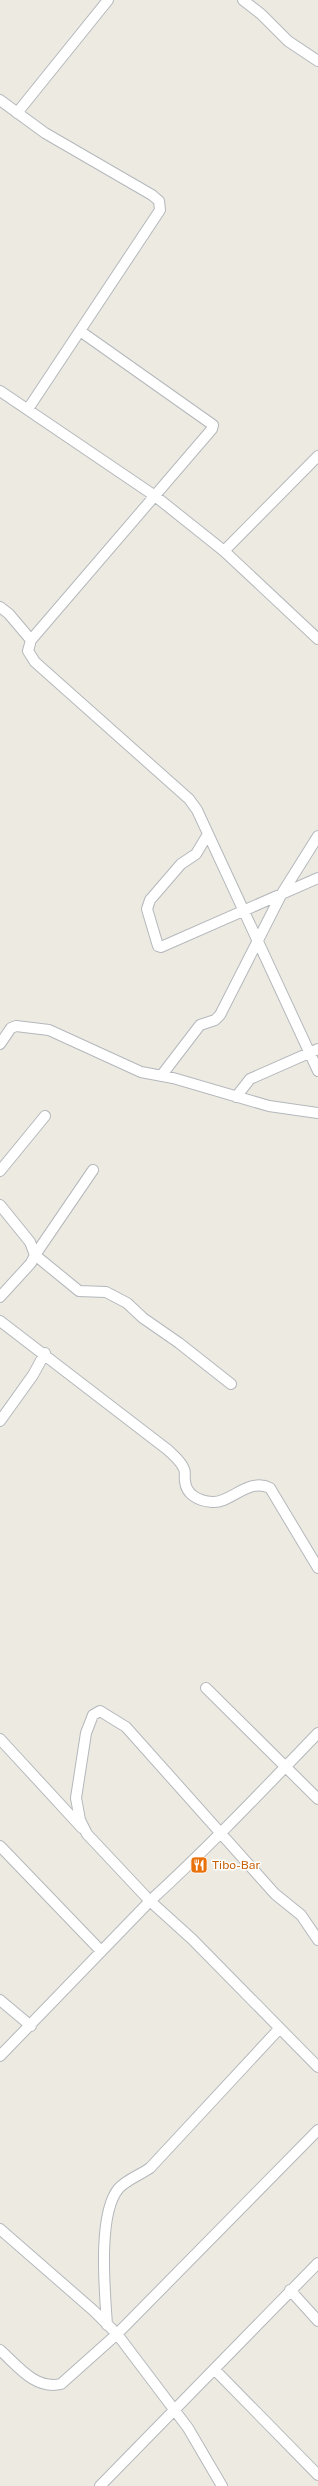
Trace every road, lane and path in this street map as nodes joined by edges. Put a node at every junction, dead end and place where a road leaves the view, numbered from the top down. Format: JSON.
{"nodes":[{"id":1,"x":108,"y":0,"type":"edge"},
{"id":2,"x":243,"y":0,"type":"edge"},
{"id":3,"x":318,"y":61,"type":"edge"},
{"id":4,"x":0,"y":100,"type":"edge"},
{"id":5,"x":17,"y":113,"type":"junction"},
{"id":6,"x":80,"y":330,"type":"junction"},
{"id":7,"x":0,"y":392,"type":"edge"},
{"id":8,"x":28,"y":409,"type":"junction"},
{"id":9,"x":318,"y":456,"type":"edge"},
{"id":10,"x":155,"y":496,"type":"junction"},
{"id":11,"x":224,"y":551,"type":"junction"},
{"id":12,"x":0,"y":607,"type":"edge"},
{"id":13,"x":318,"y":639,"type":"edge"},
{"id":14,"x":31,"y":640,"type":"junction"},
{"id":15,"x":208,"y":834,"type":"junction"},
{"id":16,"x":318,"y":836,"type":"edge"},
{"id":17,"x":318,"y":878,"type":"edge"},
{"id":18,"x":281,"y":894,"type":"junction"},
{"id":19,"x":244,"y":911,"type":"junction"},
{"id":20,"x":258,"y":940,"type":"junction"},
{"id":21,"x":0,"y":1044,"type":"edge"},
{"id":22,"x":314,"y":1051,"type":"edge"},
{"id":23,"x":318,"y":1071,"type":"edge"},
{"id":24,"x":160,"y":1076,"type":"junction"},
{"id":25,"x":236,"y":1097,"type":"junction"},
{"id":26,"x":318,"y":1113,"type":"edge"},
{"id":27,"x":45,"y":1116,"type":"dead end"},
{"id":28,"x":93,"y":1170,"type":"dead end"},
{"id":29,"x":0,"y":1171,"type":"edge"},
{"id":30,"x":0,"y":1205,"type":"edge"},
{"id":31,"x":35,"y":1255,"type":"junction"},
{"id":32,"x":0,"y":1297,"type":"edge"},
{"id":33,"x":0,"y":1321,"type":"edge"},
{"id":34,"x":45,"y":1353,"type":"junction"},
{"id":35,"x":231,"y":1384,"type":"dead end"},
{"id":36,"x":0,"y":1421,"type":"edge"},
{"id":37,"x":318,"y":1568,"type":"edge"},
{"id":38,"x":206,"y":1688,"type":"dead end"},
{"id":39,"x":318,"y":1733,"type":"edge"},
{"id":40,"x":0,"y":1739,"type":"edge"},
{"id":41,"x":286,"y":1766,"type":"junction"},
{"id":42,"x":318,"y":1799,"type":"edge"},
{"id":43,"x":221,"y":1832,"type":"junction"},
{"id":44,"x":88,"y":1834,"type":"junction"},
{"id":45,"x":0,"y":1846,"type":"edge"},
{"id":46,"x":150,"y":1901,"type":"junction"},
{"id":47,"x":318,"y":1940,"type":"edge"},
{"id":48,"x":101,"y":1951,"type":"junction"},
{"id":49,"x":0,"y":2000,"type":"edge"},
{"id":50,"x":31,"y":2026,"type":"junction"},
{"id":51,"x":279,"y":2029,"type":"junction"},
{"id":52,"x":0,"y":2056,"type":"edge"},
{"id":53,"x":318,"y":2067,"type":"edge"},
{"id":54,"x":318,"y":2130,"type":"edge"},
{"id":55,"x":0,"y":2229,"type":"edge"},
{"id":56,"x":318,"y":2263,"type":"edge"},
{"id":57,"x":290,"y":2290,"type":"junction"},
{"id":58,"x":318,"y":2321,"type":"edge"},
{"id":59,"x":107,"y":2325,"type":"junction"},
{"id":60,"x":117,"y":2334,"type":"junction"},
{"id":61,"x":0,"y":2350,"type":"edge"},
{"id":62,"x":215,"y":2370,"type":"junction"},
{"id":63,"x":174,"y":2408,"type":"junction"},
{"id":64,"x":318,"y":2475,"type":"edge"},
{"id":65,"x":102,"y":2486,"type":"edge"},
{"id":66,"x":222,"y":2486,"type":"edge"}],
"edges":[{"from":1,"to":5,"type":"street"},
{"from":2,"to":3,"type":"street"},
{"from":4,"to":5,"type":"street"},
{"from":5,"to":6,"type":"street"},
{"from":6,"to":8,"type":"street"},
{"from":6,"to":10,"type":"street"},
{"from":7,"to":8,"type":"street"},
{"from":8,"to":10,"type":"street"},
{"from":9,"to":11,"type":"street"},
{"from":10,"to":11,"type":"street"},
{"from":10,"to":14,"type":"street"},
{"from":11,"to":13,"type":"street"},
{"from":12,"to":14,"type":"street"},
{"from":14,"to":15,"type":"street"},
{"from":15,"to":19,"type":"street"},
{"from":15,"to":19,"type":"street"},
{"from":16,"to":18,"type":"street"},
{"from":17,"to":18,"type":"street"},
{"from":18,"to":19,"type":"street"},
{"from":18,"to":20,"type":"street"},
{"from":19,"to":20,"type":"street"},
{"from":20,"to":22,"type":"street"},
{"from":20,"to":24,"type":"street"},
{"from":21,"to":24,"type":"street"},
{"from":22,"to":23,"type":"street"},
{"from":22,"to":25,"type":"street"},
{"from":24,"to":25,"type":"street"},
{"from":25,"to":26,"type":"street"},
{"from":27,"to":29,"type":"street"},
{"from":28,"to":31,"type":"street"},
{"from":30,"to":31,"type":"street"},
{"from":31,"to":32,"type":"street"},
{"from":31,"to":35,"type":"street"},
{"from":33,"to":34,"type":"street"},
{"from":34,"to":36,"type":"street"},
{"from":34,"to":37,"type":"street"},
{"from":38,"to":41,"type":"street"},
{"from":39,"to":41,"type":"street"},
{"from":40,"to":44,"type":"street"},
{"from":41,"to":42,"type":"street"},
{"from":41,"to":43,"type":"street"},
{"from":43,"to":44,"type":"street"},
{"from":43,"to":46,"type":"street"},
{"from":43,"to":47,"type":"street"},
{"from":44,"to":46,"type":"street"},
{"from":45,"to":48,"type":"street"},
{"from":46,"to":48,"type":"street"},
{"from":46,"to":51,"type":"street"},
{"from":48,"to":50,"type":"street"},
{"from":49,"to":50,"type":"street"},
{"from":50,"to":52,"type":"street"},
{"from":51,"to":53,"type":"street"},
{"from":51,"to":59,"type":"street"},
{"from":54,"to":60,"type":"street"},
{"from":55,"to":59,"type":"street"},
{"from":56,"to":57,"type":"street"},
{"from":57,"to":58,"type":"street"},
{"from":57,"to":62,"type":"street"},
{"from":59,"to":60,"type":"street"},
{"from":60,"to":61,"type":"street"},
{"from":60,"to":63,"type":"street"},
{"from":62,"to":63,"type":"street"},
{"from":62,"to":64,"type":"street"},
{"from":63,"to":65,"type":"street"},
{"from":63,"to":66,"type":"street"}]}
